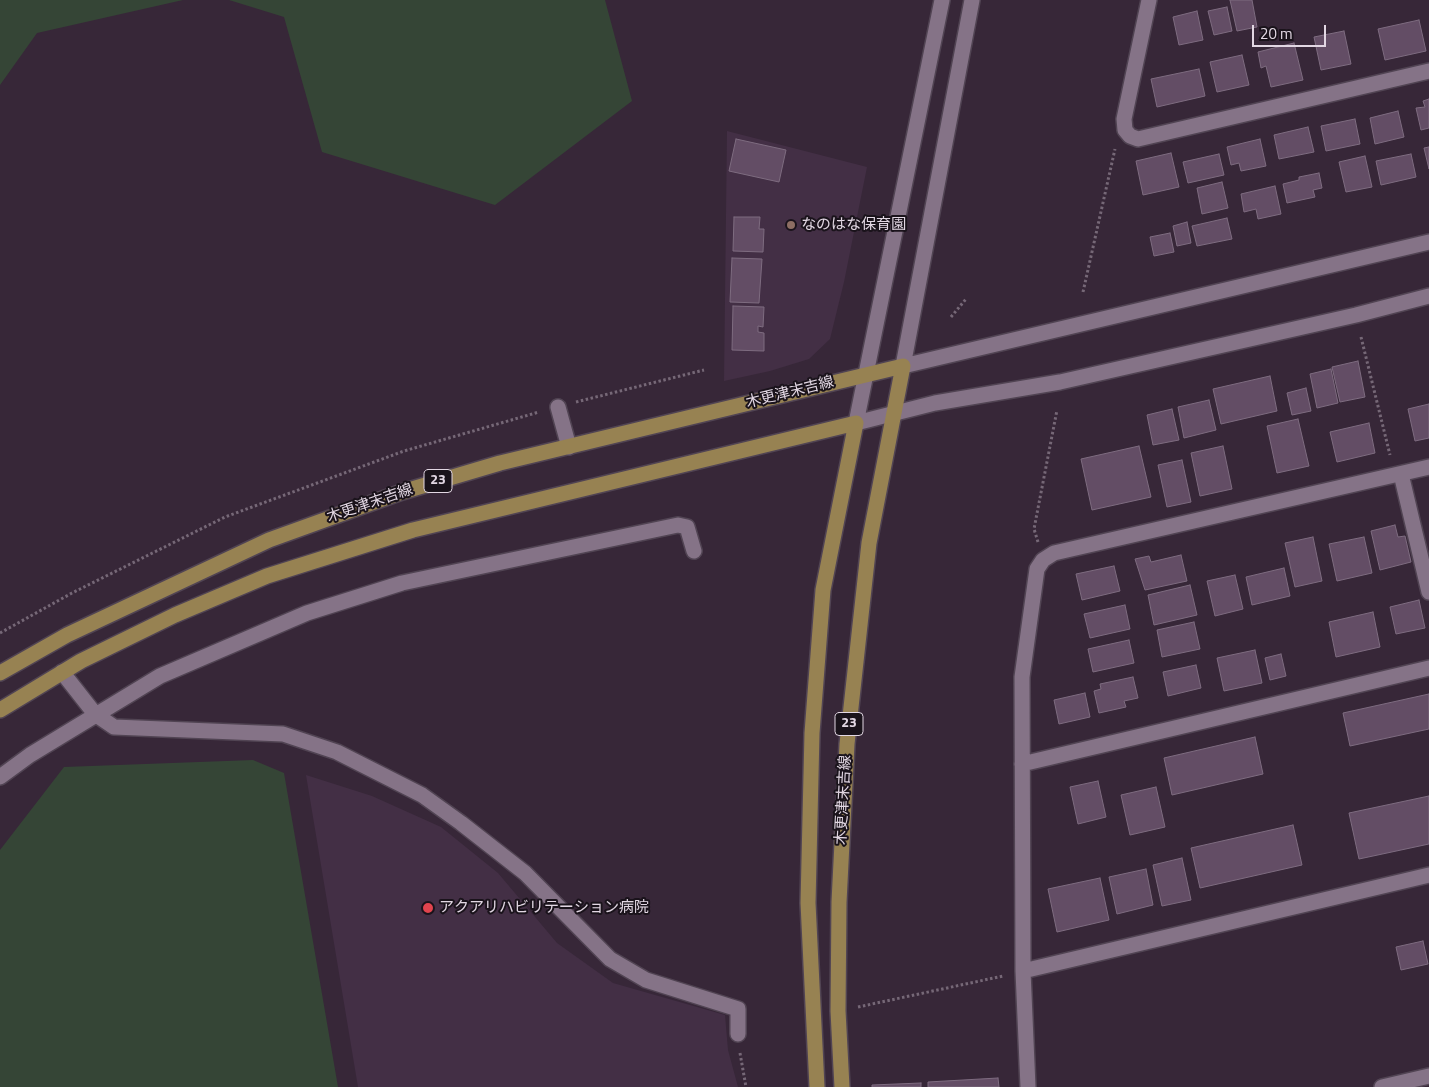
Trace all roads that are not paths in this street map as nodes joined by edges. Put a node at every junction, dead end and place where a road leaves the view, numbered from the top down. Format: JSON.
{"nodes":[{"id":1,"x":942,"y":0,"type":"edge"},
{"id":2,"x":972,"y":0,"type":"edge"},
{"id":3,"x":1149,"y":0,"type":"edge"},
{"id":4,"x":1429,"y":72,"type":"edge"},
{"id":5,"x":1429,"y":242,"type":"edge"},
{"id":6,"x":1429,"y":296,"type":"edge"},
{"id":7,"x":903,"y":366,"type":"junction"},
{"id":8,"x":866,"y":375,"type":"junction"},
{"id":9,"x":558,"y":407,"type":"road end"},
{"id":10,"x":895,"y":413,"type":"junction"},
{"id":11,"x":856,"y":423,"type":"junction"},
{"id":12,"x":569,"y":447,"type":"junction"},
{"id":13,"x":1429,"y":468,"type":"edge"},
{"id":14,"x":1398,"y":475,"type":"junction"},
{"id":15,"x":694,"y":551,"type":"dead end"},
{"id":16,"x":1429,"y":592,"type":"edge"},
{"id":17,"x":1429,"y":668,"type":"edge"},
{"id":18,"x":62,"y":672,"type":"junction"},
{"id":19,"x":0,"y":673,"type":"edge"},
{"id":20,"x":0,"y":710,"type":"edge"},
{"id":21,"x":95,"y":714,"type":"junction"},
{"id":22,"x":1022,"y":764,"type":"junction"},
{"id":23,"x":0,"y":777,"type":"edge"},
{"id":24,"x":1429,"y":875,"type":"edge"},
{"id":25,"x":1023,"y":971,"type":"junction"},
{"id":26,"x":738,"y":1034,"type":"road end"},
{"id":27,"x":1429,"y":1076,"type":"edge"},
{"id":28,"x":817,"y":1087,"type":"edge"},
{"id":29,"x":842,"y":1087,"type":"edge"},
{"id":30,"x":1028,"y":1087,"type":"edge"},
{"id":31,"x":1382,"y":1087,"type":"edge"}],
"edges":[{"from":1,"to":8,"type":"street"},
{"from":2,"to":7,"type":"street"},
{"from":3,"to":4,"type":"street"},
{"from":5,"to":7,"type":"street"},
{"from":6,"to":10,"type":"street"},
{"from":7,"to":8,"type":"main road","name":"木更津末吉線","number":"23"},
{"from":7,"to":10,"type":"main road","name":"木更津末吉線","number":"23"},
{"from":8,"to":11,"type":"street"},
{"from":8,"to":12,"type":"main road","name":"木更津末吉線","number":"23"},
{"from":9,"to":12,"type":"street"},
{"from":10,"to":11,"type":"street"},
{"from":10,"to":29,"type":"main road","name":"木更津末吉線","number":"23"},
{"from":11,"to":18,"type":"main road"},
{"from":11,"to":28,"type":"main road","number":"23"},
{"from":12,"to":19,"type":"main road","name":"木更津末吉線","number":"23"},
{"from":13,"to":14,"type":"street"},
{"from":14,"to":16,"type":"street"},
{"from":14,"to":22,"type":"street"},
{"from":15,"to":21,"type":"street"},
{"from":17,"to":22,"type":"street"},
{"from":18,"to":20,"type":"main road"},
{"from":18,"to":21,"type":"street"},
{"from":21,"to":23,"type":"street"},
{"from":21,"to":26,"type":"street"},
{"from":22,"to":25,"type":"street"},
{"from":24,"to":25,"type":"street"},
{"from":25,"to":30,"type":"street"},
{"from":27,"to":31,"type":"street"}]}
